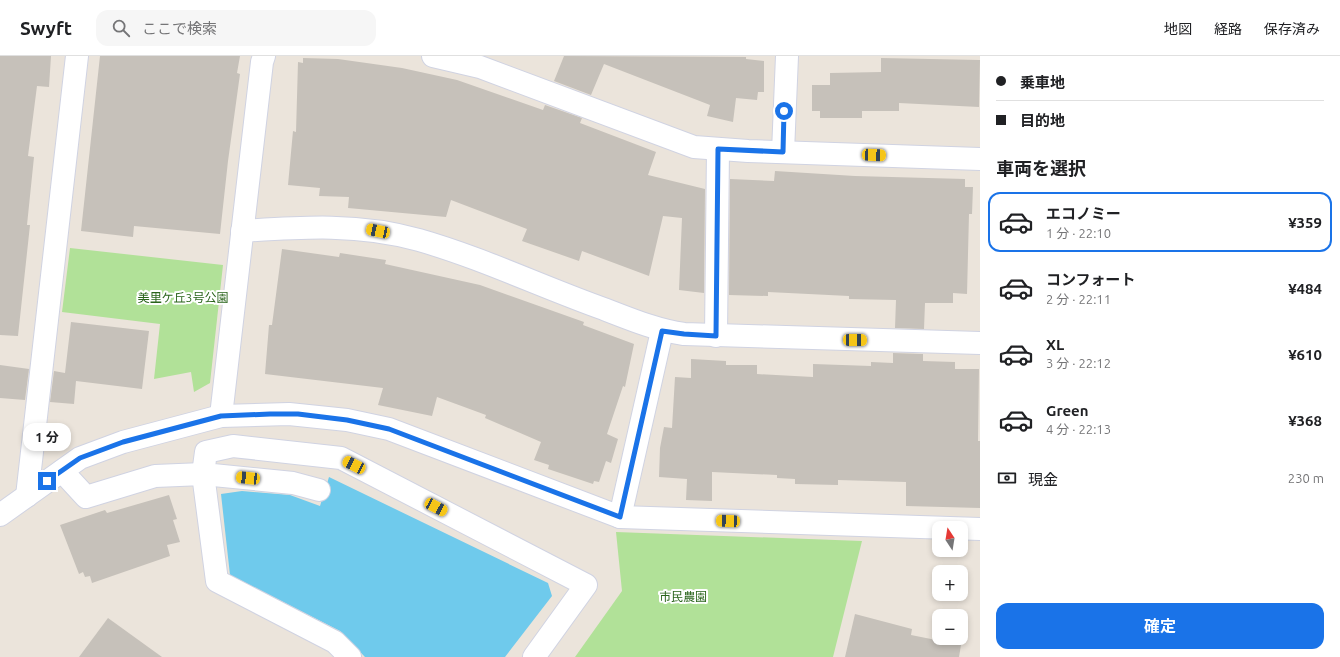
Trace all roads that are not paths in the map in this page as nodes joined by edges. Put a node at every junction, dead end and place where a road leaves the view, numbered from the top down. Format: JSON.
{"nodes":[{"id":1,"x":77,"y":56,"type":"edge"},
{"id":2,"x":264,"y":56,"type":"edge"},
{"id":3,"x":433,"y":56,"type":"edge"},
{"id":4,"x":787,"y":56,"type":"edge"},
{"id":5,"x":718,"y":149,"type":"junction"},
{"id":6,"x":783,"y":152,"type":"junction"},
{"id":7,"x":980,"y":159,"type":"edge"},
{"id":8,"x":242,"y":231,"type":"junction"},
{"id":9,"x":662,"y":331,"type":"junction"},
{"id":10,"x":716,"y":336,"type":"junction"},
{"id":11,"x":980,"y":343,"type":"edge"},
{"id":12,"x":221,"y":416,"type":"junction"},
{"id":13,"x":62,"y":471,"type":"junction"},
{"id":14,"x":203,"y":474,"type":"junction"},
{"id":15,"x":319,"y":490,"type":"dead end"},
{"id":16,"x":27,"y":496,"type":"junction"},
{"id":17,"x":0,"y":515,"type":"edge"},
{"id":18,"x":620,"y":517,"type":"junction"},
{"id":19,"x":980,"y":529,"type":"edge"},
{"id":20,"x":350,"y":657,"type":"edge"},
{"id":21,"x":534,"y":657,"type":"edge"}],
"edges":[{"from":1,"to":16,"type":"street"},
{"from":2,"to":8,"type":"street"},
{"from":3,"to":5,"type":"street"},
{"from":4,"to":6,"type":"street"},
{"from":5,"to":6,"type":"street"},
{"from":5,"to":10,"type":"street"},
{"from":6,"to":7,"type":"street"},
{"from":8,"to":9,"type":"street"},
{"from":8,"to":12,"type":"street"},
{"from":9,"to":10,"type":"street"},
{"from":9,"to":18,"type":"street"},
{"from":10,"to":11,"type":"street"},
{"from":12,"to":13,"type":"street"},
{"from":12,"to":18,"type":"street"},
{"from":13,"to":14,"type":"street"},
{"from":13,"to":16,"type":"street"},
{"from":14,"to":15,"type":"street"},
{"from":14,"to":20,"type":"street"},
{"from":14,"to":21,"type":"street"},
{"from":16,"to":17,"type":"street"},
{"from":18,"to":19,"type":"street"}]}
